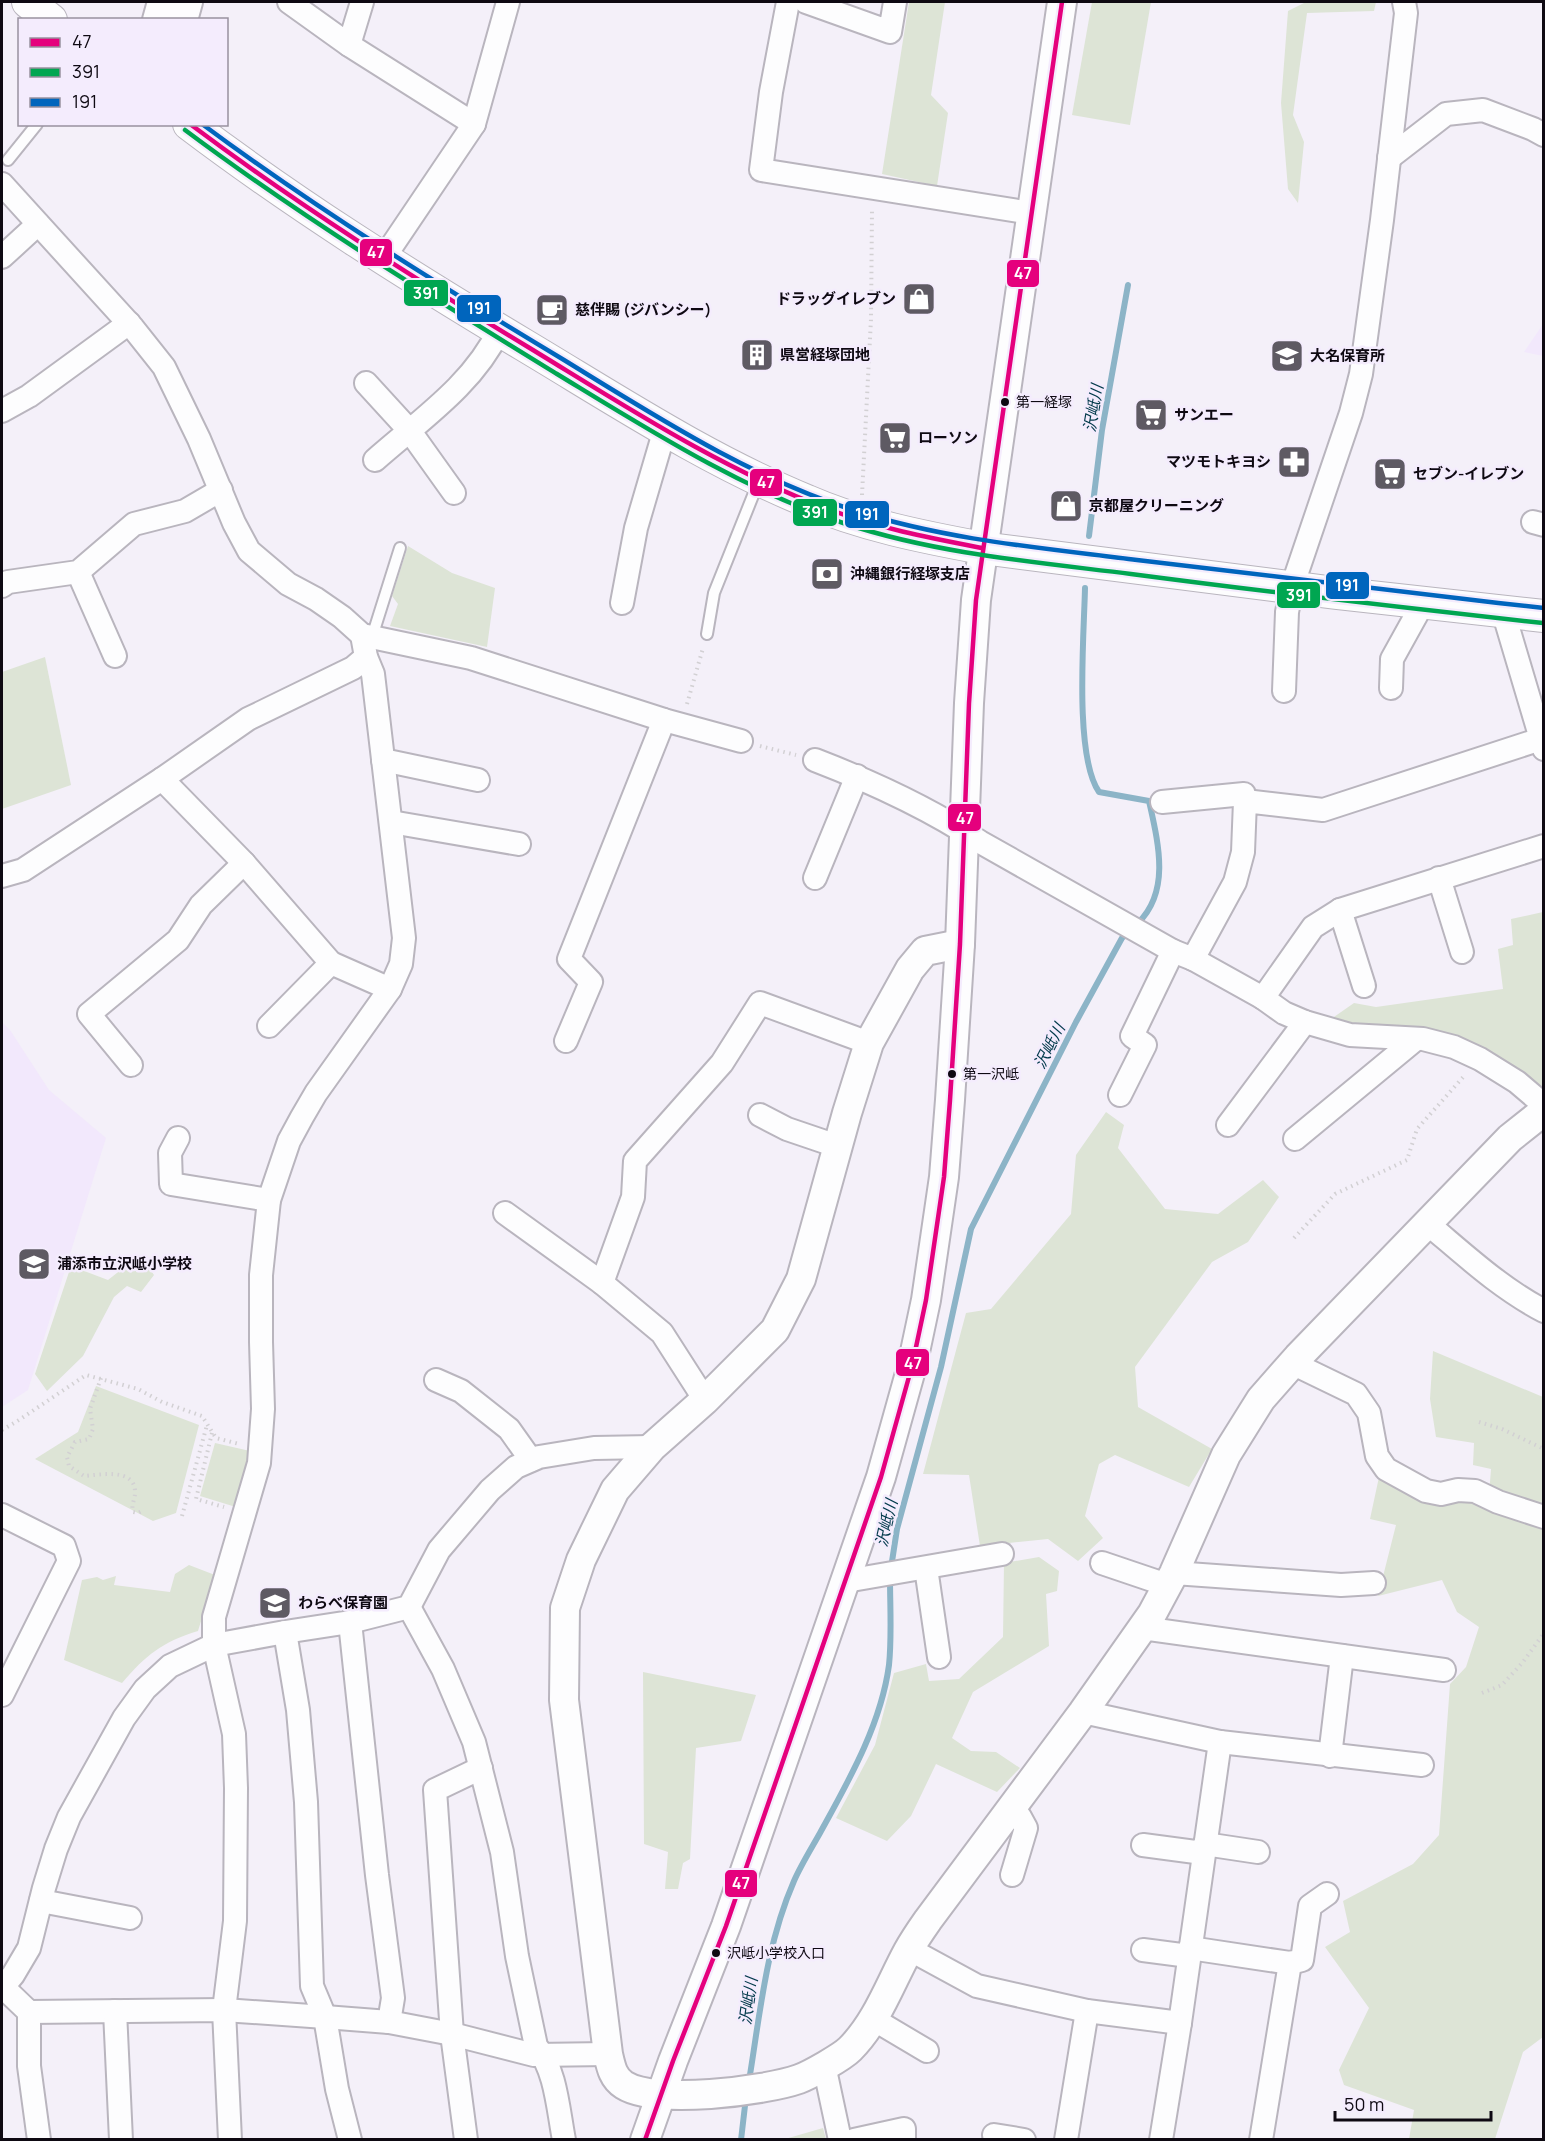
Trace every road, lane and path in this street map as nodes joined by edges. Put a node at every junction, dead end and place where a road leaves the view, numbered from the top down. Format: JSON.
{"nodes":[{"id":1,"x":28,"y":2,"type":"edge"},
{"id":2,"x":162,"y":2,"type":"edge"},
{"id":3,"x":188,"y":2,"type":"edge"},
{"id":4,"x":289,"y":2,"type":"edge"},
{"id":5,"x":362,"y":2,"type":"edge"},
{"id":6,"x":508,"y":2,"type":"edge"},
{"id":7,"x":788,"y":2,"type":"edge"},
{"id":8,"x":806,"y":2,"type":"edge"},
{"id":9,"x":895,"y":2,"type":"edge"},
{"id":10,"x":1062,"y":2,"type":"edge"},
{"id":11,"x":1404,"y":2,"type":"edge"},
{"id":12,"x":48,"y":18,"type":"edge"},
{"id":13,"x":158,"y":18,"type":"edge"},
{"id":14,"x":184,"y":18,"type":"edge"},
{"id":15,"x":349,"y":45,"type":"junction"},
{"id":16,"x":474,"y":124,"type":"junction"},
{"id":17,"x":35,"y":126,"type":"edge"},
{"id":18,"x":192,"y":126,"type":"edge"},
{"id":19,"x":1544,"y":135,"type":"edge"},
{"id":20,"x":1389,"y":159,"type":"junction"},
{"id":21,"x":8,"y":160,"type":"dead end"},
{"id":22,"x":2,"y":184,"type":"edge"},
{"id":23,"x":872,"y":187,"type":"junction"},
{"id":24,"x":1031,"y":213,"type":"junction"},
{"id":25,"x":38,"y":224,"type":"junction"},
{"id":26,"x":2,"y":258,"type":"edge"},
{"id":27,"x":383,"y":259,"type":"junction"},
{"id":28,"x":129,"y":323,"type":"junction"},
{"id":29,"x":499,"y":330,"type":"junction"},
{"id":30,"x":366,"y":383,"type":"dead end"},
{"id":31,"x":2,"y":411,"type":"edge"},
{"id":32,"x":665,"y":429,"type":"junction"},
{"id":33,"x":409,"y":430,"type":"junction"},
{"id":34,"x":375,"y":459,"type":"dead end"},
{"id":35,"x":759,"y":480,"type":"junction"},
{"id":36,"x":221,"y":489,"type":"junction"},
{"id":37,"x":454,"y":493,"type":"dead end"},
{"id":38,"x":859,"y":520,"type":"junction"},
{"id":39,"x":400,"y":548,"type":"dead end"},
{"id":40,"x":982,"y":548,"type":"junction"},
{"id":41,"x":78,"y":572,"type":"junction"},
{"id":42,"x":2,"y":586,"type":"edge"},
{"id":43,"x":1292,"y":587,"type":"junction"},
{"id":44,"x":622,"y":603,"type":"dead end"},
{"id":45,"x":1423,"y":603,"type":"junction"},
{"id":46,"x":1503,"y":611,"type":"junction"},
{"id":47,"x":1544,"y":616,"type":"edge"},
{"id":48,"x":707,"y":634,"type":"joint"},
{"id":49,"x":367,"y":643,"type":"junction"},
{"id":50,"x":116,"y":656,"type":"dead end"},
{"id":51,"x":1391,"y":688,"type":"dead end"},
{"id":52,"x":1284,"y":692,"type":"dead end"},
{"id":53,"x":672,"y":723,"type":"junction"},
{"id":54,"x":741,"y":741,"type":"joint"},
{"id":55,"x":1542,"y":742,"type":"edge"},
{"id":56,"x":383,"y":760,"type":"junction"},
{"id":57,"x":815,"y":760,"type":"joint"},
{"id":58,"x":857,"y":776,"type":"junction"},
{"id":59,"x":162,"y":779,"type":"junction"},
{"id":60,"x":478,"y":780,"type":"dead end"},
{"id":61,"x":1245,"y":801,"type":"junction"},
{"id":62,"x":1162,"y":802,"type":"dead end"},
{"id":63,"x":391,"y":822,"type":"junction"},
{"id":64,"x":964,"y":831,"type":"junction"},
{"id":65,"x":519,"y":844,"type":"dead end"},
{"id":66,"x":1544,"y":846,"type":"edge"},
{"id":67,"x":244,"y":863,"type":"junction"},
{"id":68,"x":2,"y":876,"type":"edge"},
{"id":69,"x":815,"y":878,"type":"dead end"},
{"id":70,"x":1439,"y":878,"type":"junction"},
{"id":71,"x":1340,"y":910,"type":"junction"},
{"id":72,"x":960,"y":944,"type":"junction"},
{"id":73,"x":1462,"y":952,"type":"dead end"},
{"id":74,"x":1183,"y":955,"type":"junction"},
{"id":75,"x":331,"y":963,"type":"junction"},
{"id":76,"x":1364,"y":986,"type":"dead end"},
{"id":77,"x":390,"y":989,"type":"junction"},
{"id":78,"x":1263,"y":998,"type":"junction"},
{"id":79,"x":1305,"y":1022,"type":"junction"},
{"id":80,"x":269,"y":1026,"type":"dead end"},
{"id":81,"x":1416,"y":1039,"type":"junction"},
{"id":82,"x":566,"y":1041,"type":"dead end"},
{"id":83,"x":869,"y":1043,"type":"junction"},
{"id":84,"x":1480,"y":1059,"type":"junction"},
{"id":85,"x":131,"y":1065,"type":"dead end"},
{"id":86,"x":1120,"y":1095,"type":"dead end"},
{"id":87,"x":1544,"y":1105,"type":"edge"},
{"id":88,"x":1544,"y":1112,"type":"edge"},
{"id":89,"x":760,"y":1115,"type":"dead end"},
{"id":90,"x":1228,"y":1125,"type":"dead end"},
{"id":91,"x":178,"y":1138,"type":"dead end"},
{"id":92,"x":1295,"y":1139,"type":"dead end"},
{"id":93,"x":837,"y":1146,"type":"junction"},
{"id":94,"x":269,"y":1200,"type":"junction"},
{"id":95,"x":505,"y":1213,"type":"dead end"},
{"id":96,"x":1428,"y":1224,"type":"junction"},
{"id":97,"x":1294,"y":1238,"type":"dead end"},
{"id":98,"x":602,"y":1283,"type":"junction"},
{"id":99,"x":1544,"y":1311,"type":"edge"},
{"id":100,"x":1292,"y":1363,"type":"junction"},
{"id":101,"x":100,"y":1378,"type":"junction"},
{"id":102,"x":436,"y":1380,"type":"dead end"},
{"id":103,"x":705,"y":1400,"type":"junction"},
{"id":104,"x":1479,"y":1422,"type":"dead end"},
{"id":105,"x":207,"y":1424,"type":"junction"},
{"id":106,"x":2,"y":1430,"type":"edge"},
{"id":107,"x":213,"y":1432,"type":"junction"},
{"id":108,"x":652,"y":1447,"type":"junction"},
{"id":109,"x":260,"y":1449,"type":"junction"},
{"id":110,"x":1544,"y":1449,"type":"edge"},
{"id":111,"x":531,"y":1460,"type":"junction"},
{"id":112,"x":144,"y":1510,"type":"dead end"},
{"id":113,"x":2,"y":1515,"type":"edge"},
{"id":114,"x":182,"y":1516,"type":"dead end"},
{"id":115,"x":223,"y":1517,"type":"dead end"},
{"id":116,"x":1544,"y":1517,"type":"edge"},
{"id":117,"x":1002,"y":1554,"type":"dead end"},
{"id":118,"x":1102,"y":1563,"type":"dead end"},
{"id":119,"x":926,"y":1568,"type":"junction"},
{"id":120,"x":1171,"y":1579,"type":"junction"},
{"id":121,"x":846,"y":1581,"type":"junction"},
{"id":122,"x":1374,"y":1583,"type":"dead end"},
{"id":123,"x":409,"y":1607,"type":"junction"},
{"id":124,"x":350,"y":1622,"type":"junction"},
{"id":125,"x":1142,"y":1628,"type":"junction"},
{"id":126,"x":285,"y":1632,"type":"junction"},
{"id":127,"x":1544,"y":1633,"type":"edge"},
{"id":128,"x":214,"y":1645,"type":"junction"},
{"id":129,"x":1342,"y":1656,"type":"junction"},
{"id":130,"x":939,"y":1657,"type":"dead end"},
{"id":131,"x":1444,"y":1670,"type":"dead end"},
{"id":132,"x":1482,"y":1693,"type":"dead end"},
{"id":133,"x":2,"y":1695,"type":"edge"},
{"id":134,"x":1083,"y":1712,"type":"junction"},
{"id":135,"x":1220,"y":1742,"type":"junction"},
{"id":136,"x":1330,"y":1756,"type":"junction"},
{"id":137,"x":1422,"y":1766,"type":"dead end"},
{"id":138,"x":481,"y":1768,"type":"junction"},
{"id":139,"x":1009,"y":1811,"type":"junction"},
{"id":140,"x":1143,"y":1845,"type":"dead end"},
{"id":141,"x":1204,"y":1848,"type":"junction"},
{"id":142,"x":1258,"y":1852,"type":"dead end"},
{"id":143,"x":1012,"y":1875,"type":"dead end"},
{"id":144,"x":1328,"y":1893,"type":"dead end"},
{"id":145,"x":41,"y":1901,"type":"junction"},
{"id":146,"x":130,"y":1918,"type":"dead end"},
{"id":147,"x":909,"y":1949,"type":"junction"},
{"id":148,"x":1143,"y":1950,"type":"dead end"},
{"id":149,"x":1189,"y":1952,"type":"junction"},
{"id":150,"x":1290,"y":1964,"type":"junction"},
{"id":151,"x":2,"y":1987,"type":"edge"},
{"id":152,"x":224,"y":2010,"type":"junction"},
{"id":153,"x":115,"y":2011,"type":"junction"},
{"id":154,"x":1087,"y":2011,"type":"junction"},
{"id":155,"x":29,"y":2012,"type":"junction"},
{"id":156,"x":325,"y":2017,"type":"junction"},
{"id":157,"x":873,"y":2019,"type":"junction"},
{"id":158,"x":389,"y":2022,"type":"junction"},
{"id":159,"x":1180,"y":2023,"type":"junction"},
{"id":160,"x":452,"y":2034,"type":"junction"},
{"id":161,"x":927,"y":2051,"type":"dead end"},
{"id":162,"x":608,"y":2054,"type":"junction"},
{"id":163,"x":544,"y":2056,"type":"junction"},
{"id":164,"x":824,"y":2065,"type":"junction"},
{"id":165,"x":661,"y":2095,"type":"junction"},
{"id":166,"x":994,"y":2135,"type":"dead end"},
{"id":167,"x":39,"y":2139,"type":"edge"},
{"id":168,"x":121,"y":2139,"type":"edge"},
{"id":169,"x":230,"y":2139,"type":"edge"},
{"id":170,"x":350,"y":2139,"type":"edge"},
{"id":171,"x":466,"y":2139,"type":"edge"},
{"id":172,"x":564,"y":2139,"type":"edge"},
{"id":173,"x":645,"y":2139,"type":"edge"},
{"id":174,"x":840,"y":2139,"type":"edge"},
{"id":175,"x":854,"y":2139,"type":"edge"},
{"id":176,"x":904,"y":2139,"type":"edge"},
{"id":177,"x":1024,"y":2139,"type":"edge"},
{"id":178,"x":1066,"y":2139,"type":"edge"},
{"id":179,"x":1161,"y":2139,"type":"edge"},
{"id":180,"x":1261,"y":2139,"type":"edge"}],
"edges":[{"from":1,"to":12,"type":"main road"},
{"from":2,"to":13,"type":"street"},
{"from":3,"to":14,"type":"street"},
{"from":4,"to":15,"type":"street"},
{"from":5,"to":15,"type":"street"},
{"from":6,"to":16,"type":"street"},
{"from":7,"to":23,"type":"street"},
{"from":8,"to":9,"type":"street"},
{"from":10,"to":24,"type":"street"},
{"from":11,"to":20,"type":"street"},
{"from":15,"to":16,"type":"street"},
{"from":16,"to":27,"type":"street"},
{"from":17,"to":21,"type":"lane"},
{"from":18,"to":27,"type":"main road"},
{"from":19,"to":20,"type":"street"},
{"from":20,"to":43,"type":"street"},
{"from":22,"to":25,"type":"street"},
{"from":23,"to":24,"type":"street"},
{"from":23,"to":38,"type":"path"},
{"from":24,"to":40,"type":"street"},
{"from":25,"to":26,"type":"street"},
{"from":25,"to":28,"type":"street"},
{"from":27,"to":29,"type":"main road"},
{"from":28,"to":31,"type":"street"},
{"from":28,"to":36,"type":"street"},
{"from":29,"to":32,"type":"main road"},
{"from":29,"to":33,"type":"street"},
{"from":30,"to":33,"type":"street"},
{"from":32,"to":35,"type":"main road"},
{"from":32,"to":44,"type":"street"},
{"from":33,"to":34,"type":"street"},
{"from":33,"to":37,"type":"street"},
{"from":35,"to":38,"type":"main road"},
{"from":35,"to":48,"type":"lane"},
{"from":36,"to":41,"type":"street"},
{"from":36,"to":49,"type":"street"},
{"from":38,"to":40,"type":"main road"},
{"from":39,"to":49,"type":"lane"},
{"from":40,"to":43,"type":"main road"},
{"from":40,"to":64,"type":"street"},
{"from":41,"to":42,"type":"street"},
{"from":41,"to":50,"type":"street"},
{"from":43,"to":45,"type":"main road"},
{"from":43,"to":52,"type":"street"},
{"from":45,"to":46,"type":"main road"},
{"from":45,"to":51,"type":"street"},
{"from":46,"to":47,"type":"main road"},
{"from":46,"to":55,"type":"street"},
{"from":48,"to":53,"type":"path"},
{"from":49,"to":53,"type":"street"},
{"from":49,"to":56,"type":"street"},
{"from":49,"to":59,"type":"street"},
{"from":53,"to":54,"type":"street"},
{"from":53,"to":82,"type":"street"},
{"from":54,"to":57,"type":"path"},
{"from":55,"to":61,"type":"street"},
{"from":56,"to":60,"type":"street"},
{"from":56,"to":63,"type":"street"},
{"from":57,"to":58,"type":"street"},
{"from":58,"to":64,"type":"street"},
{"from":58,"to":69,"type":"street"},
{"from":59,"to":67,"type":"street"},
{"from":59,"to":68,"type":"street"},
{"from":61,"to":62,"type":"street"},
{"from":61,"to":74,"type":"street"},
{"from":63,"to":65,"type":"street"},
{"from":63,"to":77,"type":"street"},
{"from":64,"to":72,"type":"street"},
{"from":64,"to":74,"type":"street"},
{"from":66,"to":70,"type":"street"},
{"from":67,"to":75,"type":"street"},
{"from":67,"to":85,"type":"street"},
{"from":70,"to":71,"type":"street"},
{"from":70,"to":73,"type":"street"},
{"from":71,"to":76,"type":"street"},
{"from":71,"to":78,"type":"street"},
{"from":72,"to":83,"type":"street"},
{"from":72,"to":121,"type":"street"},
{"from":74,"to":78,"type":"street"},
{"from":74,"to":86,"type":"street"},
{"from":75,"to":77,"type":"street"},
{"from":75,"to":80,"type":"street"},
{"from":77,"to":94,"type":"street"},
{"from":78,"to":79,"type":"street"},
{"from":79,"to":81,"type":"street"},
{"from":79,"to":90,"type":"street"},
{"from":81,"to":84,"type":"street"},
{"from":81,"to":92,"type":"street"},
{"from":83,"to":93,"type":"street"},
{"from":83,"to":98,"type":"street"},
{"from":84,"to":87,"type":"street"},
{"from":84,"to":97,"type":"path"},
{"from":88,"to":96,"type":"street"},
{"from":89,"to":93,"type":"street"},
{"from":91,"to":94,"type":"street"},
{"from":93,"to":103,"type":"street"},
{"from":94,"to":109,"type":"street"},
{"from":95,"to":98,"type":"street"},
{"from":96,"to":99,"type":"street"},
{"from":96,"to":100,"type":"street"},
{"from":98,"to":103,"type":"street"},
{"from":100,"to":116,"type":"street"},
{"from":100,"to":120,"type":"street"},
{"from":101,"to":105,"type":"path"},
{"from":101,"to":106,"type":"path"},
{"from":101,"to":112,"type":"path"},
{"from":102,"to":111,"type":"street"},
{"from":103,"to":108,"type":"street"},
{"from":104,"to":110,"type":"path"},
{"from":105,"to":107,"type":"path"},
{"from":105,"to":114,"type":"path"},
{"from":107,"to":109,"type":"path"},
{"from":107,"to":115,"type":"path"},
{"from":108,"to":111,"type":"street"},
{"from":108,"to":162,"type":"street"},
{"from":109,"to":128,"type":"street"},
{"from":111,"to":123,"type":"street"},
{"from":113,"to":133,"type":"street"},
{"from":117,"to":119,"type":"street"},
{"from":118,"to":120,"type":"street"},
{"from":119,"to":121,"type":"street"},
{"from":119,"to":130,"type":"street"},
{"from":120,"to":122,"type":"street"},
{"from":120,"to":125,"type":"street"},
{"from":121,"to":165,"type":"street"},
{"from":123,"to":124,"type":"street"},
{"from":123,"to":138,"type":"street"},
{"from":124,"to":126,"type":"street"},
{"from":124,"to":158,"type":"street"},
{"from":125,"to":129,"type":"street"},
{"from":125,"to":134,"type":"street"},
{"from":126,"to":128,"type":"street"},
{"from":126,"to":156,"type":"street"},
{"from":127,"to":132,"type":"path"},
{"from":128,"to":145,"type":"street"},
{"from":128,"to":152,"type":"street"},
{"from":129,"to":131,"type":"street"},
{"from":129,"to":136,"type":"street"},
{"from":134,"to":135,"type":"street"},
{"from":134,"to":139,"type":"street"},
{"from":135,"to":136,"type":"street"},
{"from":135,"to":141,"type":"street"},
{"from":136,"to":137,"type":"street"},
{"from":138,"to":160,"type":"street"},
{"from":138,"to":163,"type":"street"},
{"from":139,"to":143,"type":"street"},
{"from":139,"to":147,"type":"street"},
{"from":140,"to":141,"type":"street"},
{"from":141,"to":142,"type":"street"},
{"from":141,"to":149,"type":"street"},
{"from":144,"to":150,"type":"street"},
{"from":145,"to":146,"type":"street"},
{"from":145,"to":151,"type":"street"},
{"from":147,"to":154,"type":"street"},
{"from":147,"to":157,"type":"street"},
{"from":148,"to":149,"type":"street"},
{"from":149,"to":150,"type":"street"},
{"from":149,"to":159,"type":"street"},
{"from":150,"to":180,"type":"street"},
{"from":151,"to":155,"type":"street"},
{"from":152,"to":153,"type":"street"},
{"from":152,"to":156,"type":"street"},
{"from":152,"to":169,"type":"street"},
{"from":153,"to":155,"type":"street"},
{"from":153,"to":168,"type":"street"},
{"from":154,"to":159,"type":"street"},
{"from":154,"to":178,"type":"street"},
{"from":155,"to":167,"type":"street"},
{"from":156,"to":158,"type":"street"},
{"from":156,"to":170,"type":"street"},
{"from":157,"to":161,"type":"street"},
{"from":157,"to":164,"type":"street"},
{"from":158,"to":160,"type":"street"},
{"from":159,"to":179,"type":"street"},
{"from":160,"to":163,"type":"street"},
{"from":160,"to":171,"type":"street"},
{"from":162,"to":163,"type":"street"},
{"from":162,"to":165,"type":"street"},
{"from":163,"to":172,"type":"street"},
{"from":164,"to":165,"type":"street"},
{"from":164,"to":174,"type":"street"},
{"from":165,"to":173,"type":"street"},
{"from":166,"to":177,"type":"street"},
{"from":175,"to":176,"type":"street"}]}
